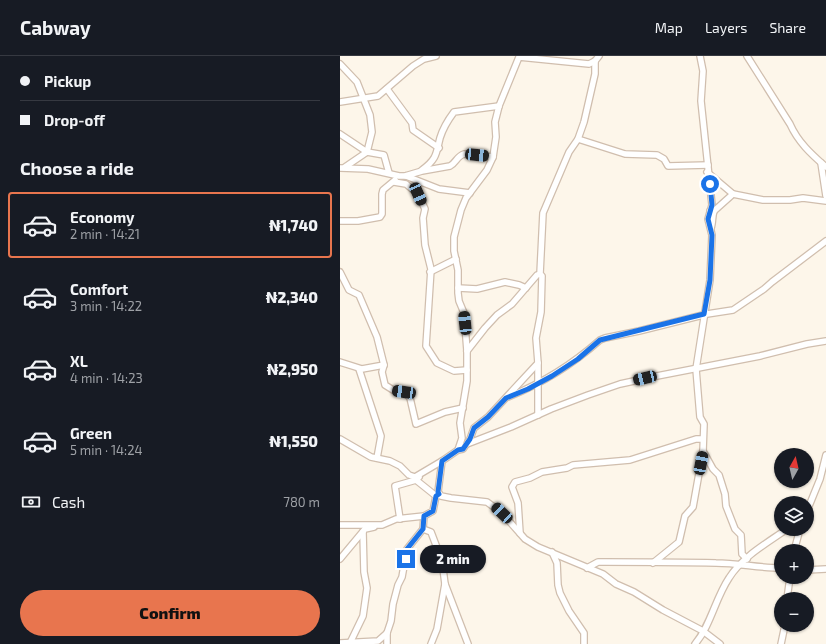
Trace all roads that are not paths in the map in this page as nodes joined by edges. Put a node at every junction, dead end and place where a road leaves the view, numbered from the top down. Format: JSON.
{"nodes":[{"id":1,"x":436,"y":56,"type":"edge"},
{"id":2,"x":517,"y":56,"type":"edge"},
{"id":3,"x":599,"y":56,"type":"edge"},
{"id":4,"x":700,"y":56,"type":"edge"},
{"id":5,"x":747,"y":56,"type":"edge"},
{"id":6,"x":595,"y":61,"type":"junction"},
{"id":7,"x":340,"y":64,"type":"edge"},
{"id":8,"x":387,"y":89,"type":"junction"},
{"id":9,"x":364,"y":97,"type":"junction"},
{"id":10,"x":340,"y":102,"type":"edge"},
{"id":11,"x":499,"y":106,"type":"junction"},
{"id":12,"x":340,"y":134,"type":"edge"},
{"id":13,"x":578,"y":139,"type":"junction"},
{"id":14,"x":439,"y":148,"type":"junction"},
{"id":15,"x":367,"y":152,"type":"junction"},
{"id":16,"x":493,"y":157,"type":"junction"},
{"id":17,"x":821,"y":163,"type":"junction"},
{"id":18,"x":708,"y":165,"type":"junction"},
{"id":19,"x":701,"y":166,"type":"junction"},
{"id":20,"x":826,"y":167,"type":"edge"},
{"id":21,"x":343,"y":168,"type":"edge"},
{"id":22,"x":422,"y":170,"type":"junction"},
{"id":23,"x":388,"y":173,"type":"junction"},
{"id":24,"x":709,"y":173,"type":"junction"},
{"id":25,"x":402,"y":176,"type":"junction"},
{"id":26,"x":394,"y":182,"type":"junction"},
{"id":27,"x":470,"y":193,"type":"junction"},
{"id":28,"x":733,"y":194,"type":"junction"},
{"id":29,"x":826,"y":196,"type":"edge"},
{"id":30,"x":826,"y":201,"type":"edge"},
{"id":31,"x":712,"y":211,"type":"junction"},
{"id":32,"x":340,"y":221,"type":"edge"},
{"id":33,"x":826,"y":242,"type":"edge"},
{"id":34,"x":456,"y":259,"type":"junction"},
{"id":35,"x":340,"y":272,"type":"edge"},
{"id":36,"x":430,"y":272,"type":"junction"},
{"id":37,"x":540,"y":274,"type":"junction"},
{"id":38,"x":458,"y":288,"type":"junction"},
{"id":39,"x":526,"y":288,"type":"junction"},
{"id":40,"x":704,"y":314,"type":"junction"},
{"id":41,"x":826,"y":340,"type":"edge"},
{"id":42,"x":467,"y":351,"type":"junction"},
{"id":43,"x":340,"y":362,"type":"edge"},
{"id":44,"x":538,"y":363,"type":"junction"},
{"id":45,"x":384,"y":365,"type":"junction"},
{"id":46,"x":359,"y":369,"type":"junction"},
{"id":47,"x":696,"y":369,"type":"junction"},
{"id":48,"x":467,"y":370,"type":"junction"},
{"id":49,"x":539,"y":384,"type":"junction"},
{"id":50,"x":506,"y":398,"type":"junction"},
{"id":51,"x":463,"y":408,"type":"junction"},
{"id":52,"x":538,"y":415,"type":"junction"},
{"id":53,"x":340,"y":439,"type":"edge"},
{"id":54,"x":703,"y":439,"type":"junction"},
{"id":55,"x":467,"y":444,"type":"junction"},
{"id":56,"x":458,"y":450,"type":"junction"},
{"id":57,"x":703,"y":451,"type":"junction"},
{"id":58,"x":826,"y":455,"type":"edge"},
{"id":59,"x":377,"y":458,"type":"junction"},
{"id":60,"x":442,"y":461,"type":"junction"},
{"id":61,"x":420,"y":475,"type":"junction"},
{"id":62,"x":416,"y":480,"type":"junction"},
{"id":63,"x":437,"y":495,"type":"junction"},
{"id":64,"x":813,"y":496,"type":"edge"},
{"id":65,"x":424,"y":516,"type":"junction"},
{"id":66,"x":400,"y":519,"type":"junction"},
{"id":67,"x":340,"y":525,"type":"edge"},
{"id":68,"x":382,"y":525,"type":"junction"},
{"id":69,"x":423,"y":529,"type":"junction"},
{"id":70,"x":363,"y":532,"type":"junction"},
{"id":71,"x":520,"y":534,"type":"junction"},
{"id":72,"x":777,"y":536,"type":"edge"},
{"id":73,"x":552,"y":552,"type":"junction"},
{"id":74,"x":340,"y":559,"type":"edge"},
{"id":75,"x":747,"y":559,"type":"junction"},
{"id":76,"x":653,"y":563,"type":"junction"},
{"id":77,"x":740,"y":564,"type":"junction"},
{"id":78,"x":587,"y":568,"type":"junction"},
{"id":79,"x":774,"y":568,"type":"edge"},
{"id":80,"x":826,"y":569,"type":"edge"},
{"id":81,"x":814,"y":570,"type":"edge"},
{"id":82,"x":445,"y":584,"type":"junction"},
{"id":83,"x":704,"y":631,"type":"junction"},
{"id":84,"x":784,"y":632,"type":"edge"},
{"id":85,"x":387,"y":633,"type":"junction"},
{"id":86,"x":340,"y":643,"type":"edge"},
{"id":87,"x":350,"y":643,"type":"junction"},
{"id":88,"x":370,"y":643,"type":"edge"},
{"id":89,"x":387,"y":644,"type":"edge"},
{"id":90,"x":431,"y":644,"type":"edge"},
{"id":91,"x":468,"y":644,"type":"edge"},
{"id":92,"x":584,"y":644,"type":"edge"},
{"id":93,"x":695,"y":644,"type":"edge"},
{"id":94,"x":720,"y":644,"type":"edge"},
{"id":95,"x":781,"y":644,"type":"edge"}],
"edges":[{"from":1,"to":8,"type":"street"},
{"from":2,"to":6,"type":"street"},
{"from":2,"to":11,"type":"street"},
{"from":3,"to":6,"type":"street"},
{"from":4,"to":18,"type":"street"},
{"from":5,"to":17,"type":"street"},
{"from":6,"to":13,"type":"street"},
{"from":7,"to":9,"type":"street"},
{"from":8,"to":9,"type":"street"},
{"from":8,"to":14,"type":"street"},
{"from":9,"to":10,"type":"street"},
{"from":9,"to":15,"type":"street"},
{"from":11,"to":14,"type":"street"},
{"from":11,"to":16,"type":"street"},
{"from":12,"to":15,"type":"street"},
{"from":13,"to":19,"type":"street"},
{"from":13,"to":37,"type":"street"},
{"from":14,"to":22,"type":"street"},
{"from":15,"to":21,"type":"street"},
{"from":15,"to":23,"type":"street"},
{"from":16,"to":22,"type":"street"},
{"from":16,"to":27,"type":"street"},
{"from":17,"to":20,"type":"street"},
{"from":17,"to":29,"type":"street"},
{"from":18,"to":19,"type":"street"},
{"from":18,"to":24,"type":"street"},
{"from":19,"to":24,"type":"street"},
{"from":21,"to":23,"type":"street"},
{"from":22,"to":25,"type":"street"},
{"from":23,"to":25,"type":"street"},
{"from":24,"to":28,"type":"street"},
{"from":24,"to":31,"type":"street"},
{"from":25,"to":26,"type":"street"},
{"from":25,"to":27,"type":"street"},
{"from":26,"to":32,"type":"street"},
{"from":26,"to":36,"type":"street"},
{"from":27,"to":34,"type":"street"},
{"from":28,"to":30,"type":"street"},
{"from":28,"to":31,"type":"street"},
{"from":31,"to":40,"type":"street"},
{"from":33,"to":40,"type":"street"},
{"from":34,"to":36,"type":"street"},
{"from":34,"to":38,"type":"street"},
{"from":35,"to":45,"type":"street"},
{"from":36,"to":48,"type":"street"},
{"from":37,"to":39,"type":"street"},
{"from":37,"to":44,"type":"street"},
{"from":38,"to":39,"type":"street"},
{"from":38,"to":42,"type":"street"},
{"from":39,"to":42,"type":"street"},
{"from":40,"to":47,"type":"street"},
{"from":40,"to":49,"type":"street"},
{"from":41,"to":47,"type":"street"},
{"from":42,"to":48,"type":"street"},
{"from":43,"to":46,"type":"street"},
{"from":44,"to":49,"type":"street"},
{"from":44,"to":50,"type":"street"},
{"from":45,"to":46,"type":"street"},
{"from":45,"to":51,"type":"street"},
{"from":46,"to":59,"type":"street"},
{"from":47,"to":52,"type":"street"},
{"from":47,"to":54,"type":"street"},
{"from":48,"to":51,"type":"street"},
{"from":49,"to":50,"type":"street"},
{"from":49,"to":52,"type":"street"},
{"from":50,"to":55,"type":"street"},
{"from":51,"to":56,"type":"street"},
{"from":52,"to":55,"type":"street"},
{"from":53,"to":59,"type":"street"},
{"from":54,"to":57,"type":"street"},
{"from":54,"to":71,"type":"street"},
{"from":55,"to":56,"type":"street"},
{"from":56,"to":60,"type":"street"},
{"from":57,"to":75,"type":"street"},
{"from":57,"to":76,"type":"street"},
{"from":58,"to":64,"type":"street"},
{"from":59,"to":61,"type":"street"},
{"from":60,"to":61,"type":"street"},
{"from":60,"to":63,"type":"street"},
{"from":61,"to":62,"type":"street"},
{"from":62,"to":63,"type":"street"},
{"from":62,"to":66,"type":"street"},
{"from":63,"to":65,"type":"street"},
{"from":63,"to":71,"type":"street"},
{"from":65,"to":66,"type":"street"},
{"from":65,"to":69,"type":"street"},
{"from":66,"to":68,"type":"street"},
{"from":67,"to":68,"type":"street"},
{"from":68,"to":70,"type":"street"},
{"from":69,"to":82,"type":"street"},
{"from":69,"to":85,"type":"street"},
{"from":70,"to":74,"type":"street"},
{"from":70,"to":87,"type":"street"},
{"from":71,"to":73,"type":"street"},
{"from":72,"to":75,"type":"street"},
{"from":73,"to":78,"type":"street"},
{"from":73,"to":92,"type":"street"},
{"from":75,"to":77,"type":"street"},
{"from":76,"to":77,"type":"street"},
{"from":76,"to":78,"type":"street"},
{"from":77,"to":79,"type":"street"},
{"from":77,"to":83,"type":"street"},
{"from":78,"to":83,"type":"street"},
{"from":80,"to":81,"type":"street"},
{"from":82,"to":90,"type":"street"},
{"from":82,"to":91,"type":"street"},
{"from":83,"to":93,"type":"street"},
{"from":83,"to":94,"type":"street"},
{"from":84,"to":95,"type":"street"},
{"from":85,"to":88,"type":"street"},
{"from":85,"to":89,"type":"street"},
{"from":86,"to":87,"type":"street"},
{"from":87,"to":88,"type":"street"}]}
